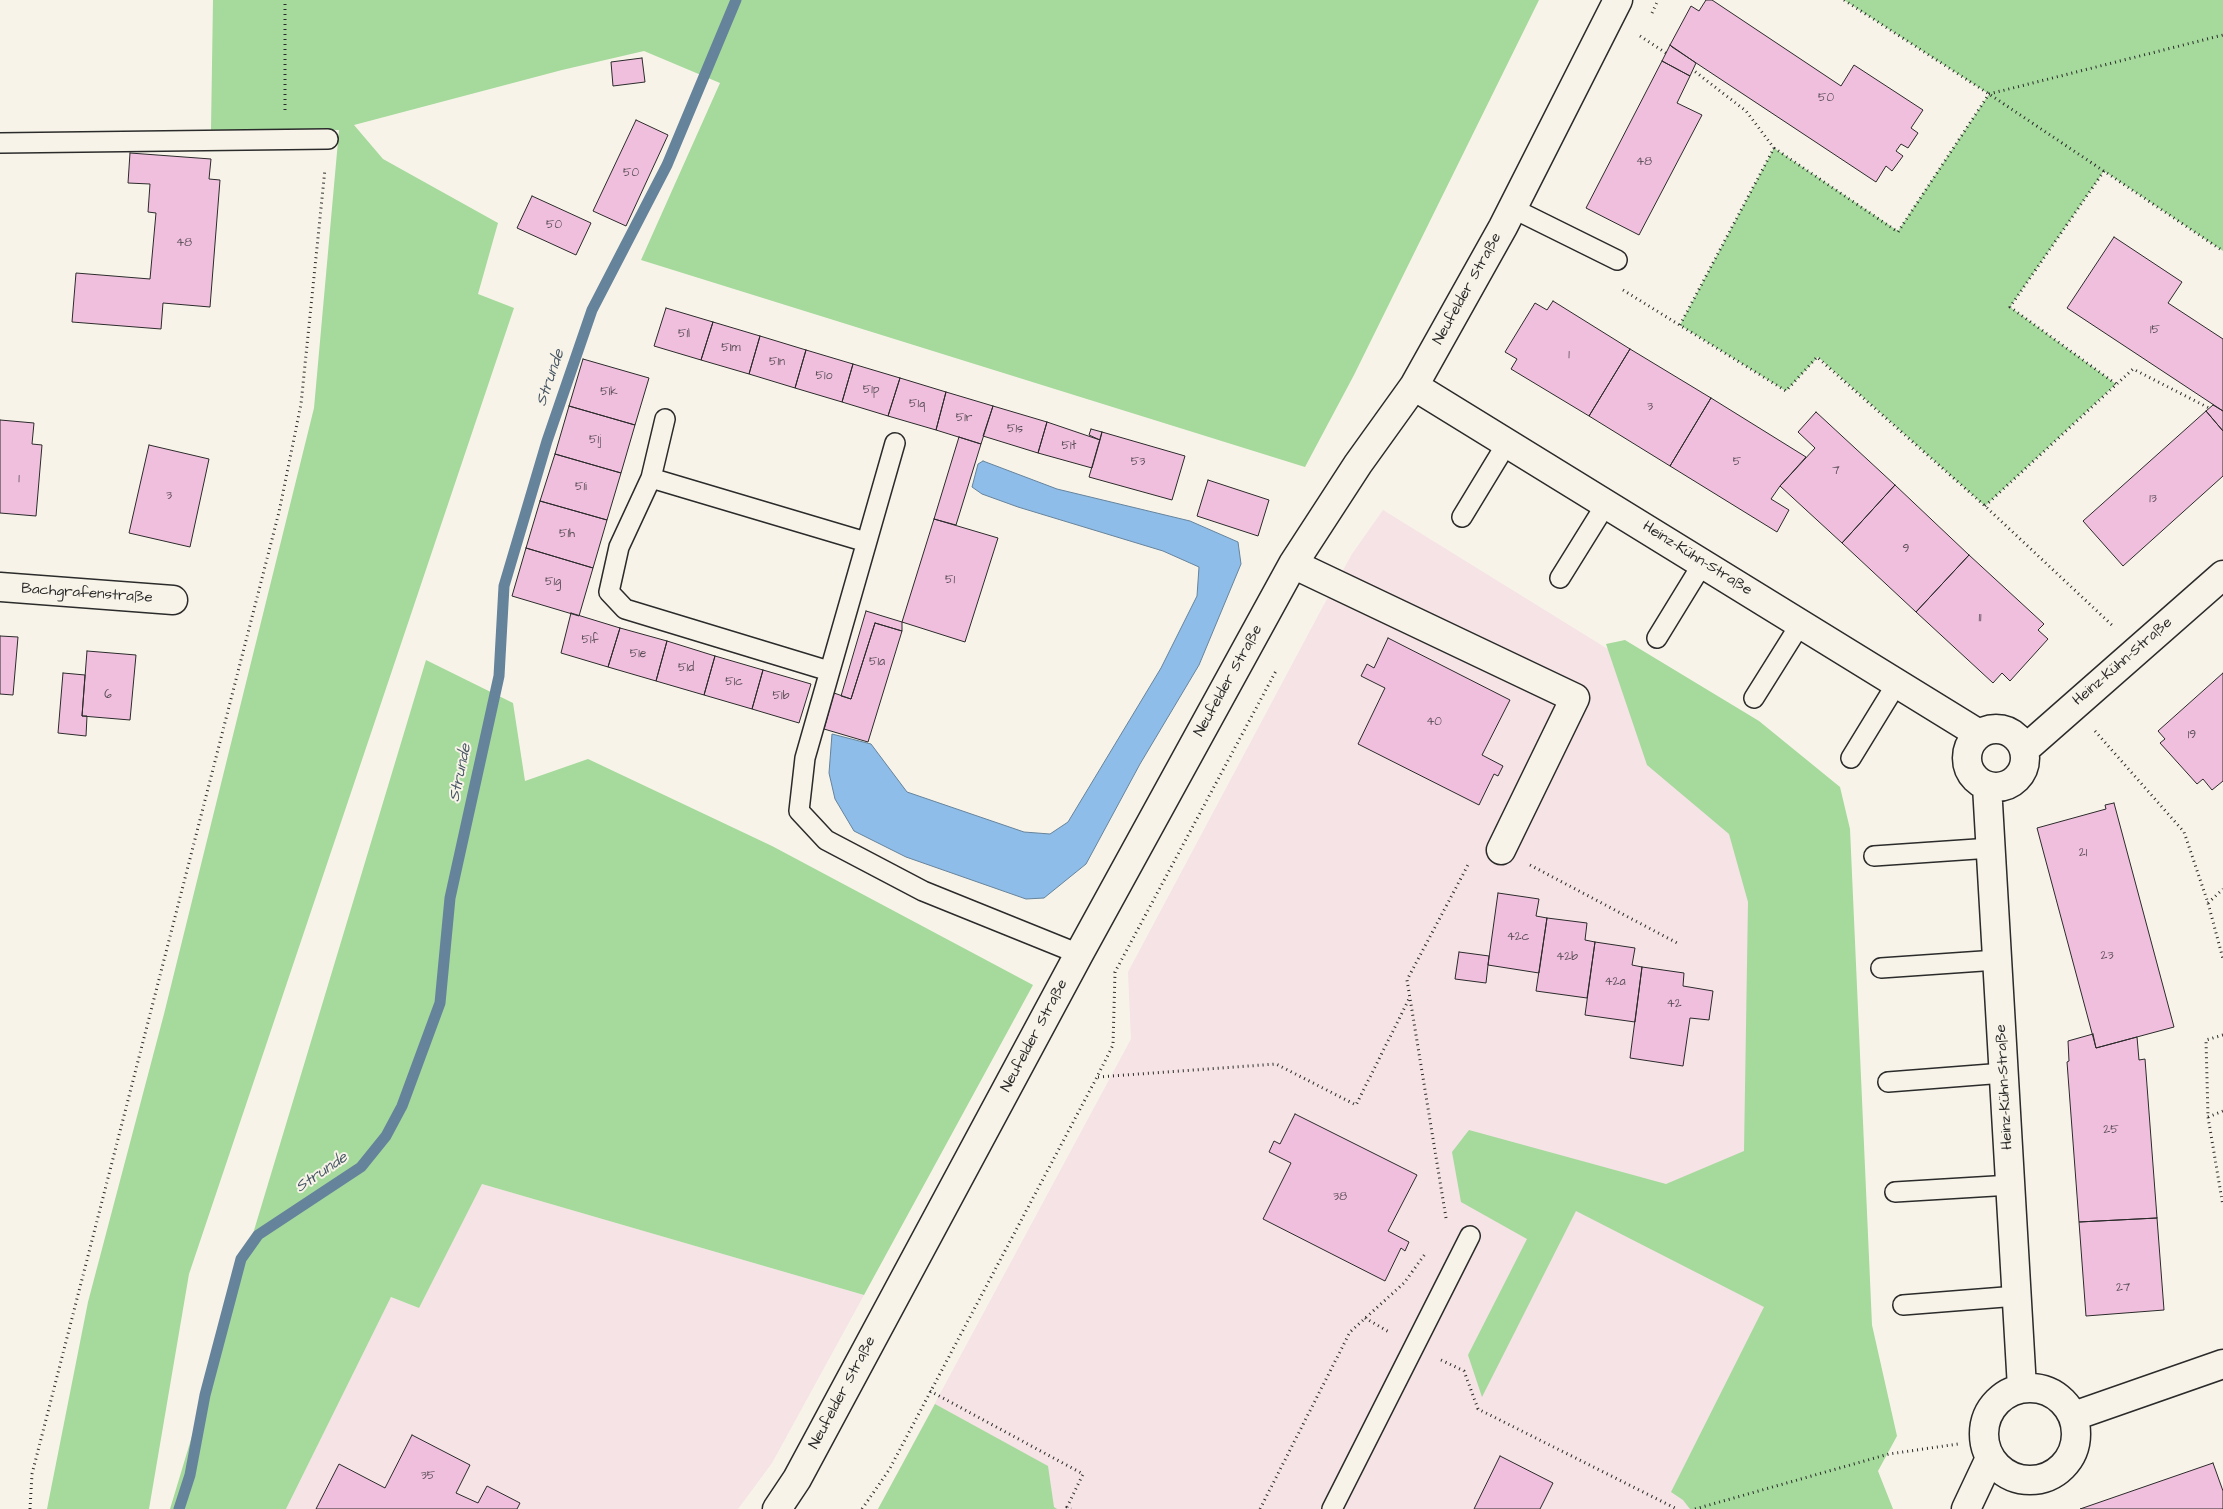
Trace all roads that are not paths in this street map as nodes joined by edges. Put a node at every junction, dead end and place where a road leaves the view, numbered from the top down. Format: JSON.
{"nodes":[{"id":1,"x":1618,"y":0,"type":"edge"},
{"id":2,"x":328,"y":139,"type":"road end"},
{"id":3,"x":0,"y":143,"type":"edge"},
{"id":4,"x":1512,"y":208,"type":"junction"},
{"id":5,"x":1617,"y":260,"type":"dead end"},
{"id":6,"x":1414,"y":386,"type":"junction"},
{"id":7,"x":665,"y":419,"type":"dead end"},
{"id":8,"x":1507,"y":443,"type":"junction"},
{"id":9,"x":895,"y":444,"type":"dead end"},
{"id":10,"x":651,"y":478,"type":"junction"},
{"id":11,"x":1606,"y":504,"type":"junction"},
{"id":12,"x":1462,"y":517,"type":"dead end"},
{"id":13,"x":866,"y":542,"type":"junction"},
{"id":14,"x":1703,"y":563,"type":"junction"},
{"id":15,"x":1293,"y":564,"type":"junction"},
{"id":16,"x":2223,"y":575,"type":"edge"},
{"id":17,"x":1560,"y":578,"type":"dead end"},
{"id":18,"x":0,"y":587,"type":"edge"},
{"id":19,"x":173,"y":600,"type":"dead end"},
{"id":20,"x":1800,"y":623,"type":"junction"},
{"id":21,"x":1657,"y":638,"type":"dead end"},
{"id":22,"x":829,"y":671,"type":"junction"},
{"id":23,"x":1897,"y":683,"type":"junction"},
{"id":24,"x":1754,"y":698,"type":"dead end"},
{"id":25,"x":1979,"y":734,"type":"junction"},
{"id":26,"x":2024,"y":750,"type":"junction"},
{"id":27,"x":1851,"y":758,"type":"dead end"},
{"id":28,"x":1987,"y":786,"type":"junction"},
{"id":29,"x":1991,"y":848,"type":"junction"},
{"id":30,"x":1501,"y":850,"type":"road end"},
{"id":31,"x":1874,"y":856,"type":"dead end"},
{"id":32,"x":1079,"y":954,"type":"junction"},
{"id":33,"x":1997,"y":960,"type":"junction"},
{"id":34,"x":1881,"y":968,"type":"dead end"},
{"id":35,"x":2004,"y":1073,"type":"junction"},
{"id":36,"x":1888,"y":1082,"type":"dead end"},
{"id":37,"x":2010,"y":1185,"type":"junction"},
{"id":38,"x":1895,"y":1192,"type":"dead end"},
{"id":39,"x":1470,"y":1236,"type":"road end"},
{"id":40,"x":2018,"y":1296,"type":"junction"},
{"id":41,"x":1903,"y":1305,"type":"dead end"},
{"id":42,"x":2223,"y":1364,"type":"edge"},
{"id":43,"x":2022,"y":1388,"type":"junction"},
{"id":44,"x":2074,"y":1416,"type":"junction"},
{"id":45,"x":1987,"y":1449,"type":"junction"},
{"id":46,"x":777,"y":1509,"type":"edge"},
{"id":47,"x":1332,"y":1509,"type":"edge"},
{"id":48,"x":1966,"y":1509,"type":"edge"}],
"edges":[{"from":1,"to":4,"type":"street","name":"Neufelder Straße"},
{"from":2,"to":3,"type":"lane"},
{"from":4,"to":5,"type":"lane"},
{"from":4,"to":6,"type":"street","name":"Neufelder Straße"},
{"from":6,"to":8,"type":"street","name":"Heinz-Kühn-Straße"},
{"from":6,"to":15,"type":"street","name":"Neufelder Straße"},
{"from":7,"to":10,"type":"lane"},
{"from":8,"to":11,"type":"street","name":"Heinz-Kühn-Straße"},
{"from":8,"to":12,"type":"lane"},
{"from":9,"to":13,"type":"lane"},
{"from":10,"to":13,"type":"lane"},
{"from":10,"to":22,"type":"lane"},
{"from":11,"to":14,"type":"street","name":"Heinz-Kühn-Straße"},
{"from":11,"to":17,"type":"lane"},
{"from":13,"to":22,"type":"lane"},
{"from":14,"to":20,"type":"street","name":"Heinz-Kühn-Straße"},
{"from":14,"to":21,"type":"lane"},
{"from":15,"to":30,"type":"street"},
{"from":15,"to":32,"type":"street","name":"Neufelder Straße"},
{"from":16,"to":26,"type":"street","name":"Heinz-Kühn-Straße"},
{"from":18,"to":19,"type":"street","name":"Bachgrafenstraße"},
{"from":20,"to":23,"type":"street","name":"Heinz-Kühn-Straße"},
{"from":20,"to":24,"type":"lane"},
{"from":22,"to":32,"type":"lane"},
{"from":23,"to":25,"type":"street","name":"Heinz-Kühn-Straße"},
{"from":23,"to":27,"type":"lane"},
{"from":25,"to":26,"type":"street"},
{"from":25,"to":28,"type":"street"},
{"from":26,"to":28,"type":"street"},
{"from":28,"to":29,"type":"street","name":"Heinz-Kühn-Straße"},
{"from":29,"to":31,"type":"lane"},
{"from":29,"to":33,"type":"street","name":"Heinz-Kühn-Straße"},
{"from":32,"to":46,"type":"street","name":"Neufelder Straße"},
{"from":33,"to":34,"type":"lane"},
{"from":33,"to":35,"type":"street","name":"Heinz-Kühn-Straße"},
{"from":35,"to":36,"type":"lane"},
{"from":35,"to":37,"type":"street","name":"Heinz-Kühn-Straße"},
{"from":37,"to":38,"type":"lane"},
{"from":37,"to":40,"type":"street","name":"Heinz-Kühn-Straße"},
{"from":39,"to":47,"type":"lane"},
{"from":40,"to":41,"type":"lane"},
{"from":40,"to":43,"type":"street","name":"Heinz-Kühn-Straße"},
{"from":42,"to":44,"type":"street"},
{"from":43,"to":44,"type":"street"},
{"from":43,"to":45,"type":"street"},
{"from":44,"to":45,"type":"street"},
{"from":45,"to":48,"type":"street"}]}
